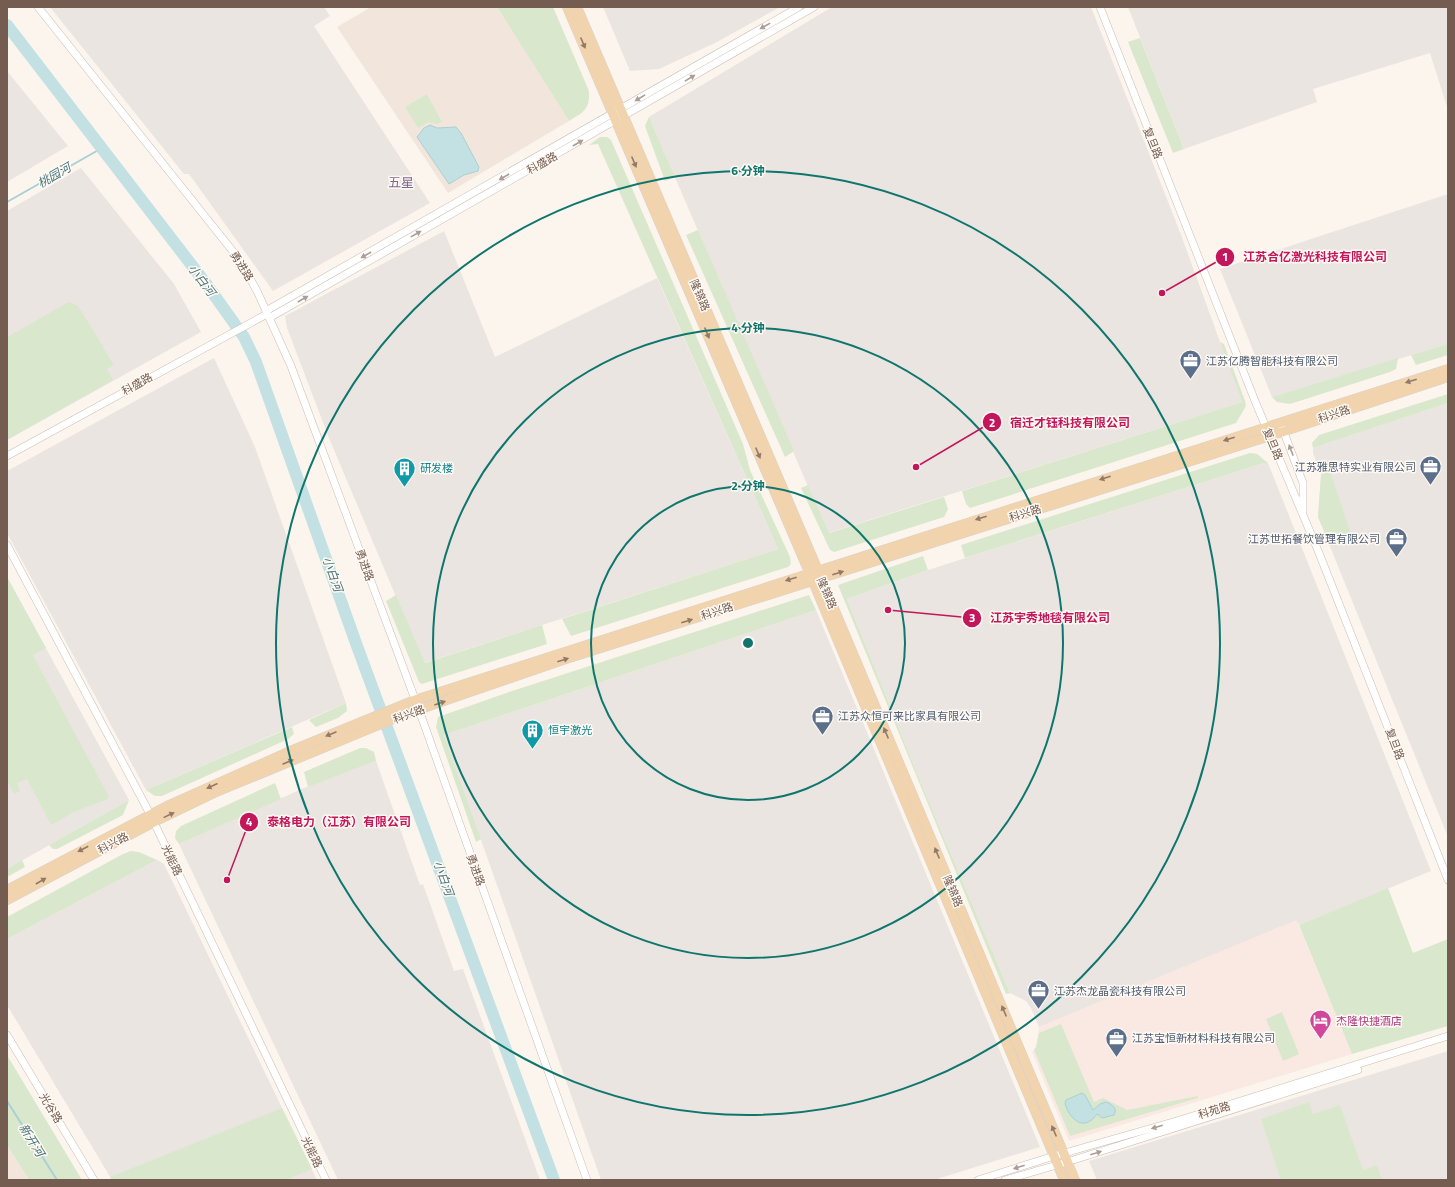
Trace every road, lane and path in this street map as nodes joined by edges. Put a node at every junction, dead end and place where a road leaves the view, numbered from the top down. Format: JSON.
{"nodes":[{"id":1,"x":38,"y":7,"type":"edge"},
{"id":2,"x":567,"y":7,"type":"edge"},
{"id":3,"x":576,"y":7,"type":"edge"},
{"id":4,"x":799,"y":7,"type":"edge"},
{"id":5,"x":814,"y":7,"type":"edge"},
{"id":6,"x":1100,"y":7,"type":"edge"},
{"id":7,"x":619,"y":116,"type":"junction"},
{"id":8,"x":268,"y":315,"type":"junction"},
{"id":9,"x":1448,"y":369,"type":"edge"},
{"id":10,"x":1448,"y":377,"type":"edge"},
{"id":11,"x":1280,"y":422,"type":"junction"},
{"id":12,"x":1266,"y":427,"type":"junction"},
{"id":13,"x":1283,"y":431,"type":"junction"},
{"id":14,"x":1270,"y":436,"type":"junction"},
{"id":15,"x":7,"y":456,"type":"edge"},
{"id":16,"x":1303,"y":515,"type":"junction"},
{"id":17,"x":7,"y":545,"type":"edge"},
{"id":18,"x":820,"y":574,"type":"junction"},
{"id":19,"x":810,"y":577,"type":"junction"},
{"id":20,"x":414,"y":700,"type":"junction"},
{"id":21,"x":419,"y":710,"type":"junction"},
{"id":22,"x":152,"y":818,"type":"junction"},
{"id":23,"x":1448,"y":880,"type":"edge"},
{"id":24,"x":7,"y":890,"type":"edge"},
{"id":25,"x":7,"y":900,"type":"edge"},
{"id":26,"x":7,"y":1035,"type":"edge"},
{"id":27,"x":1448,"y":1036,"type":"edge"},
{"id":28,"x":1448,"y":1041,"type":"edge"},
{"id":29,"x":1059,"y":1155,"type":"junction"},
{"id":30,"x":1067,"y":1162,"type":"junction"},
{"id":31,"x":1058,"y":1165,"type":"junction"},
{"id":32,"x":94,"y":1180,"type":"edge"},
{"id":33,"x":326,"y":1180,"type":"edge"},
{"id":34,"x":587,"y":1180,"type":"edge"},
{"id":35,"x":978,"y":1180,"type":"edge"},
{"id":36,"x":1005,"y":1180,"type":"edge"},
{"id":37,"x":1064,"y":1180,"type":"edge"},
{"id":38,"x":1075,"y":1180,"type":"edge"}],
"edges":[{"from":1,"to":8,"type":"street","name":"勇进路"},
{"from":2,"to":7,"type":"main road","name":"隆锦路","one_way":true},
{"from":3,"to":7,"type":"main road","name":"隆锦路"},
{"from":4,"to":7,"type":"street","name":"科盛路","one_way":true},
{"from":7,"to":5,"type":"street","name":"科盛路","one_way":true},
{"from":6,"to":12,"type":"street","name":"复旦路"},
{"from":7,"to":8,"type":"street","name":"科盛路"},
{"from":7,"to":18,"type":"main road","name":"隆锦路"},
{"from":7,"to":19,"type":"main road","name":"隆锦路","one_way":true},
{"from":8,"to":15,"type":"street","name":"科盛路"},
{"from":8,"to":20,"type":"street","name":"勇进路"},
{"from":9,"to":11,"type":"main road","name":"科兴路","one_way":true},
{"from":10,"to":13,"type":"main road","name":"科兴路"},
{"from":11,"to":12,"type":"main road","name":"科兴路"},
{"from":11,"to":13,"type":"street"},
{"from":12,"to":14,"type":"street","name":"复旦路"},
{"from":12,"to":18,"type":"main road","name":"科兴路","one_way":true},
{"from":13,"to":14,"type":"main road","name":"科兴路"},
{"from":16,"to":13,"type":"street","one_way":true},
{"from":14,"to":16,"type":"street","name":"复旦路"},
{"from":18,"to":14,"type":"main road","name":"科兴路","one_way":true},
{"from":16,"to":23,"type":"street","name":"复旦路"},
{"from":17,"to":22,"type":"street","name":"光能路"},
{"from":18,"to":19,"type":"main road","name":"科兴路"},
{"from":29,"to":18,"type":"main road","name":"隆锦路","one_way":true},
{"from":19,"to":20,"type":"main road","name":"科兴路","one_way":true},
{"from":21,"to":19,"type":"main road","name":"科兴路","one_way":true},
{"from":19,"to":29,"type":"main road","name":"隆锦路"},
{"from":20,"to":21,"type":"street","name":"勇进路"},
{"from":20,"to":22,"type":"main road","name":"科兴路","one_way":true},
{"from":22,"to":21,"type":"main road","name":"科兴路","one_way":true},
{"from":21,"to":34,"type":"street","name":"勇进路"},
{"from":22,"to":24,"type":"main road","name":"科兴路","one_way":true},
{"from":25,"to":22,"type":"main road","name":"科兴路","one_way":true},
{"from":22,"to":33,"type":"street","name":"光能路"},
{"from":26,"to":32,"type":"street","name":"光谷路"},
{"from":27,"to":29,"type":"street","name":"科苑路","one_way":true},
{"from":30,"to":28,"type":"street","name":"科苑路","one_way":true},
{"from":29,"to":30,"type":"main road","name":"隆锦路"},
{"from":29,"to":31,"type":"main road","name":"隆锦路"},
{"from":29,"to":35,"type":"street","name":"科苑路","one_way":true},
{"from":30,"to":31,"type":"street","name":"科苑路"},
{"from":30,"to":38,"type":"main road","name":"隆锦路"},
{"from":31,"to":36,"type":"street","name":"科苑路"},
{"from":31,"to":37,"type":"main road","name":"隆锦路"}]}
